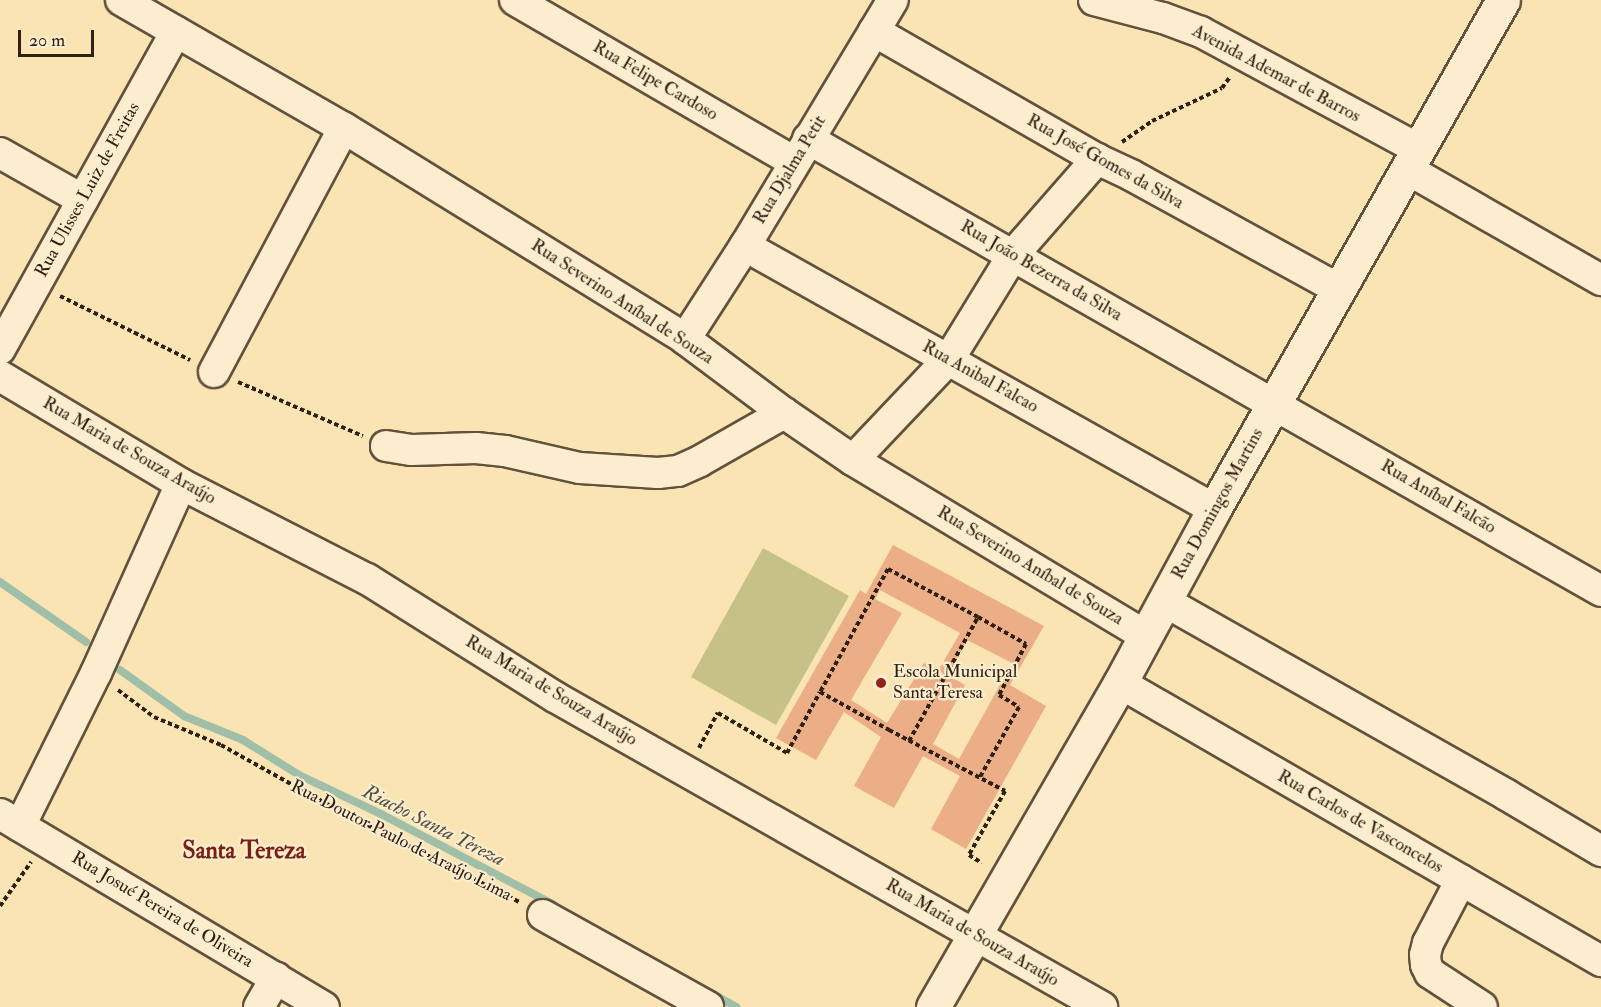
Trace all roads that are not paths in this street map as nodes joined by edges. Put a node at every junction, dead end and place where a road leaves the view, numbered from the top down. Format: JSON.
{"nodes":[{"id":1,"x":121,"y":0,"type":"edge"},
{"id":2,"x":515,"y":0,"type":"edge"},
{"id":3,"x":893,"y":0,"type":"edge"},
{"id":4,"x":1094,"y":0,"type":"edge"},
{"id":5,"x":1503,"y":0,"type":"edge"},
{"id":6,"x":874,"y":31,"type":"junction"},
{"id":7,"x":176,"y":32,"type":"junction"},
{"id":8,"x":344,"y":128,"type":"junction"},
{"id":9,"x":801,"y":150,"type":"junction"},
{"id":10,"x":0,"y":153,"type":"edge"},
{"id":11,"x":1097,"y":159,"type":"junction"},
{"id":12,"x":1413,"y":159,"type":"junction"},
{"id":13,"x":83,"y":200,"type":"junction"},
{"id":14,"x":746,"y":246,"type":"junction"},
{"id":15,"x":1013,"y":255,"type":"junction"},
{"id":16,"x":1601,"y":280,"type":"edge"},
{"id":17,"x":1338,"y":290,"type":"junction"},
{"id":18,"x":686,"y":339,"type":"junction"},
{"id":19,"x":0,"y":349,"type":"edge"},
{"id":20,"x":950,"y":359,"type":"junction"},
{"id":21,"x":214,"y":372,"type":"dead end"},
{"id":22,"x":0,"y":376,"type":"edge"},
{"id":23,"x":1274,"y":404,"type":"junction"},
{"id":24,"x":784,"y":413,"type":"junction"},
{"id":25,"x":386,"y":446,"type":"dead end"},
{"id":26,"x":853,"y":460,"type":"junction"},
{"id":27,"x":181,"y":484,"type":"junction"},
{"id":28,"x":1214,"y":509,"type":"junction"},
{"id":29,"x":1601,"y":591,"type":"edge"},
{"id":30,"x":1164,"y":602,"type":"junction"},
{"id":31,"x":1146,"y":636,"type":"junction"},
{"id":32,"x":1120,"y":683,"type":"junction"},
{"id":33,"x":10,"y":820,"type":"edge"},
{"id":34,"x":1601,"y":851,"type":"edge"},
{"id":35,"x":1461,"y":880,"type":"junction"},
{"id":36,"x":543,"y":915,"type":"road end"},
{"id":37,"x":975,"y":934,"type":"junction"},
{"id":38,"x":1601,"y":961,"type":"edge"},
{"id":39,"x":276,"y":978,"type":"junction"},
{"id":40,"x":259,"y":1007,"type":"edge"},
{"id":41,"x":324,"y":1007,"type":"edge"},
{"id":42,"x":708,"y":1007,"type":"edge"},
{"id":43,"x":933,"y":1007,"type":"edge"},
{"id":44,"x":1102,"y":1007,"type":"edge"},
{"id":45,"x":1482,"y":1007,"type":"edge"}],
"edges":[{"from":1,"to":7,"type":"street","name":"Rua Severino Aníbal de Souza"},
{"from":2,"to":9,"type":"street","name":"Rua Felipe Cardoso"},
{"from":3,"to":6,"type":"street","name":"Rua Djalma Petit"},
{"from":4,"to":12,"type":"street","name":"Avenida Ademar de Barros"},
{"from":5,"to":12,"type":"street","name":"Rua Domingos Martins"},
{"from":6,"to":9,"type":"street","name":"Rua Djalma Petit"},
{"from":6,"to":11,"type":"street","name":"Rua José Gomes da Silva"},
{"from":7,"to":8,"type":"street","name":"Rua Severino Aníbal de Souza"},
{"from":7,"to":13,"type":"street","name":"Rua Ulisses Luiz de Freitas"},
{"from":8,"to":18,"type":"street","name":"Rua Severino Aníbal de Souza"},
{"from":8,"to":21,"type":"street"},
{"from":9,"to":14,"type":"street","name":"Rua Djalma Petit"},
{"from":9,"to":15,"type":"street","name":"Rua João Bezerra da Silva"},
{"from":10,"to":13,"type":"street"},
{"from":11,"to":15,"type":"street"},
{"from":11,"to":17,"type":"street","name":"Rua José Gomes da Silva"},
{"from":12,"to":16,"type":"street","name":"Avenida Ademar de Barros"},
{"from":12,"to":17,"type":"street","name":"Rua Domingos Martins"},
{"from":13,"to":19,"type":"street","name":"Rua Ulisses Luiz de Freitas"},
{"from":14,"to":18,"type":"street","name":"Rua Djalma Petit"},
{"from":14,"to":20,"type":"street","name":"Rua Anibal Falcao"},
{"from":15,"to":20,"type":"street"},
{"from":15,"to":23,"type":"street","name":"Rua João Bezerra da Silva"},
{"from":17,"to":23,"type":"street","name":"Rua Domingos Martins"},
{"from":18,"to":24,"type":"street","name":"Rua Severino Aníbal de Souza"},
{"from":20,"to":26,"type":"street"},
{"from":20,"to":28,"type":"street","name":"Rua Anibal Falcao"},
{"from":22,"to":27,"type":"street","name":"Rua Maria de Souza Araújo"},
{"from":23,"to":28,"type":"street","name":"Rua Domingos Martins"},
{"from":23,"to":29,"type":"street","name":"Rua Aníbal Falcão"},
{"from":24,"to":25,"type":"street"},
{"from":24,"to":26,"type":"street","name":"Rua Severino Aníbal de Souza"},
{"from":26,"to":31,"type":"street","name":"Rua Severino Aníbal de Souza"},
{"from":27,"to":33,"type":"street"},
{"from":27,"to":37,"type":"street","name":"Rua Maria de Souza Araújo"},
{"from":28,"to":30,"type":"street","name":"Rua Domingos Martins"},
{"from":30,"to":31,"type":"street","name":"Rua Domingos Martins"},
{"from":30,"to":34,"type":"street"},
{"from":31,"to":32,"type":"street","name":"Rua Domingos Martins"},
{"from":32,"to":35,"type":"street","name":"Rua Carlos de Vasconcelos"},
{"from":32,"to":37,"type":"street","name":"Rua Domingos Martins"},
{"from":33,"to":39,"type":"street","name":"Rua Josué Pereira de Oliveira"},
{"from":35,"to":38,"type":"street","name":"Rua Carlos de Vasconcelos"},
{"from":35,"to":45,"type":"street"},
{"from":36,"to":42,"type":"street"},
{"from":37,"to":43,"type":"street","name":"Rua Domingos Martins"},
{"from":37,"to":44,"type":"street","name":"Rua Maria de Souza Araújo"},
{"from":39,"to":40,"type":"street"},
{"from":39,"to":41,"type":"street","name":"Rua Josué Pereira de Oliveira"}]}
